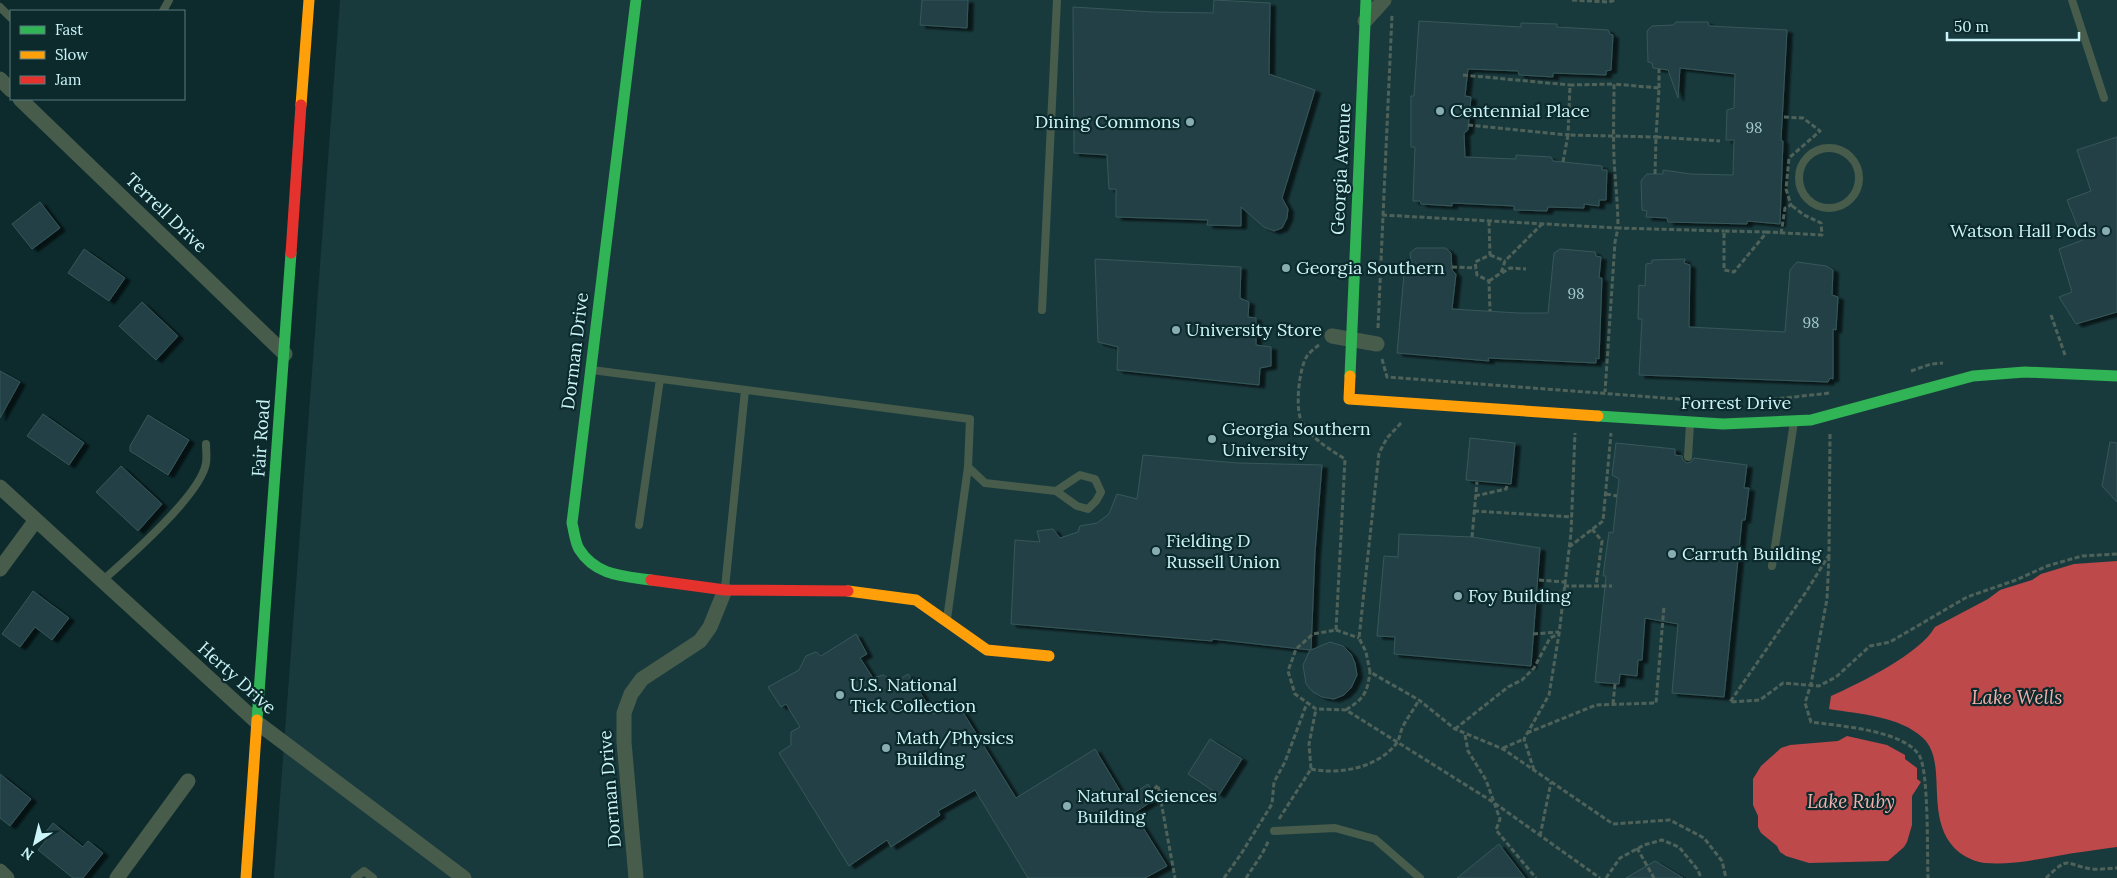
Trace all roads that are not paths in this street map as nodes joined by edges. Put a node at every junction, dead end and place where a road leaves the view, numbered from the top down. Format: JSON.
{"nodes":[{"id":1,"x":309,"y":0,"type":"edge"},
{"id":2,"x":636,"y":0,"type":"edge"},
{"id":3,"x":1057,"y":0,"type":"edge"},
{"id":4,"x":1366,"y":0,"type":"edge"},
{"id":5,"x":1384,"y":0,"type":"edge"},
{"id":6,"x":2072,"y":0,"type":"edge"},
{"id":7,"x":0,"y":7,"type":"edge"},
{"id":8,"x":10,"y":17,"type":"edge"},
{"id":9,"x":1366,"y":21,"type":"junction"},
{"id":10,"x":0,"y":79,"type":"edge"},
{"id":11,"x":10,"y":89,"type":"edge"},
{"id":12,"x":2104,"y":98,"type":"dead end"},
{"id":13,"x":21,"y":100,"type":"edge"},
{"id":14,"x":1852,"y":158,"type":"joint"},
{"id":15,"x":1042,"y":310,"type":"dead end"},
{"id":16,"x":1332,"y":336,"type":"road end"},
{"id":17,"x":1352,"y":340,"type":"junction"},
{"id":18,"x":1377,"y":344,"type":"road end"},
{"id":19,"x":285,"y":354,"type":"junction"},
{"id":20,"x":592,"y":370,"type":"junction"},
{"id":21,"x":2117,"y":376,"type":"edge"},
{"id":22,"x":660,"y":379,"type":"junction"},
{"id":23,"x":746,"y":390,"type":"junction"},
{"id":24,"x":1349,"y":399,"type":"joint"},
{"id":25,"x":1794,"y":421,"type":"junction"},
{"id":26,"x":1690,"y":422,"type":"junction"},
{"id":27,"x":206,"y":444,"type":"dead end"},
{"id":28,"x":1688,"y":457,"type":"dead end"},
{"id":29,"x":968,"y":468,"type":"junction"},
{"id":30,"x":0,"y":487,"type":"edge"},
{"id":31,"x":1056,"y":490,"type":"junction"},
{"id":32,"x":36,"y":520,"type":"junction"},
{"id":33,"x":640,"y":525,"type":"dead end"},
{"id":34,"x":1772,"y":566,"type":"dead end"},
{"id":35,"x":0,"y":569,"type":"edge"},
{"id":36,"x":102,"y":581,"type":"junction"},
{"id":37,"x":725,"y":590,"type":"junction"},
{"id":38,"x":947,"y":621,"type":"junction"},
{"id":39,"x":1049,"y":656,"type":"dead end"},
{"id":40,"x":259,"y":724,"type":"junction"},
{"id":41,"x":188,"y":781,"type":"dead end"},
{"id":42,"x":1274,"y":831,"type":"road end"},
{"id":43,"x":0,"y":872,"type":"edge"},
{"id":44,"x":7,"y":878,"type":"edge"},
{"id":45,"x":117,"y":878,"type":"edge"},
{"id":46,"x":246,"y":878,"type":"edge"},
{"id":47,"x":355,"y":878,"type":"edge"},
{"id":48,"x":373,"y":878,"type":"edge"},
{"id":49,"x":464,"y":878,"type":"edge"},
{"id":50,"x":636,"y":878,"type":"edge"},
{"id":51,"x":1420,"y":878,"type":"edge"}],
"edges":[{"from":1,"to":19,"type":"street","name":"Fair Road"},
{"from":2,"to":20,"type":"street","name":"Dorman Drive"},
{"from":3,"to":15,"type":"lane"},
{"from":4,"to":9,"type":"street","name":"Georgia Avenue"},
{"from":5,"to":9,"type":"street"},
{"from":6,"to":12,"type":"lane"},
{"from":7,"to":8,"type":"lane"},
{"from":9,"to":17,"type":"street","name":"Georgia Avenue"},
{"from":10,"to":11,"type":"street"},
{"from":13,"to":19,"type":"street","name":"Terrell Drive"},
{"from":14,"to":14,"type":"lane"},
{"from":16,"to":17,"type":"street"},
{"from":17,"to":18,"type":"street"},
{"from":17,"to":24,"type":"street","name":"Georgia Avenue"},
{"from":19,"to":40,"type":"street","name":"Fair Road"},
{"from":20,"to":22,"type":"lane"},
{"from":20,"to":37,"type":"street","name":"Dorman Drive"},
{"from":21,"to":25,"type":"street","name":"Forrest Drive"},
{"from":22,"to":23,"type":"lane"},
{"from":22,"to":33,"type":"lane"},
{"from":23,"to":29,"type":"lane"},
{"from":23,"to":37,"type":"lane"},
{"from":24,"to":26,"type":"street","name":"Forrest Drive"},
{"from":25,"to":26,"type":"street","name":"Forrest Drive"},
{"from":25,"to":34,"type":"lane"},
{"from":26,"to":28,"type":"lane"},
{"from":27,"to":36,"type":"lane"},
{"from":29,"to":31,"type":"lane"},
{"from":29,"to":38,"type":"lane"},
{"from":30,"to":32,"type":"street","name":"Herty Drive"},
{"from":31,"to":31,"type":"lane"},
{"from":32,"to":35,"type":"street"},
{"from":32,"to":36,"type":"street","name":"Herty Drive"},
{"from":36,"to":40,"type":"street","name":"Herty Drive"},
{"from":37,"to":38,"type":"street","name":"Dorman Drive"},
{"from":37,"to":50,"type":"street","name":"Dorman Drive"},
{"from":38,"to":39,"type":"street","name":"Dorman Drive"},
{"from":40,"to":46,"type":"street","name":"Fair Road"},
{"from":40,"to":49,"type":"street","name":"Herty Drive"},
{"from":41,"to":45,"type":"street"},
{"from":42,"to":51,"type":"lane"},
{"from":43,"to":44,"type":"street"},
{"from":47,"to":48,"type":"lane"}]}
